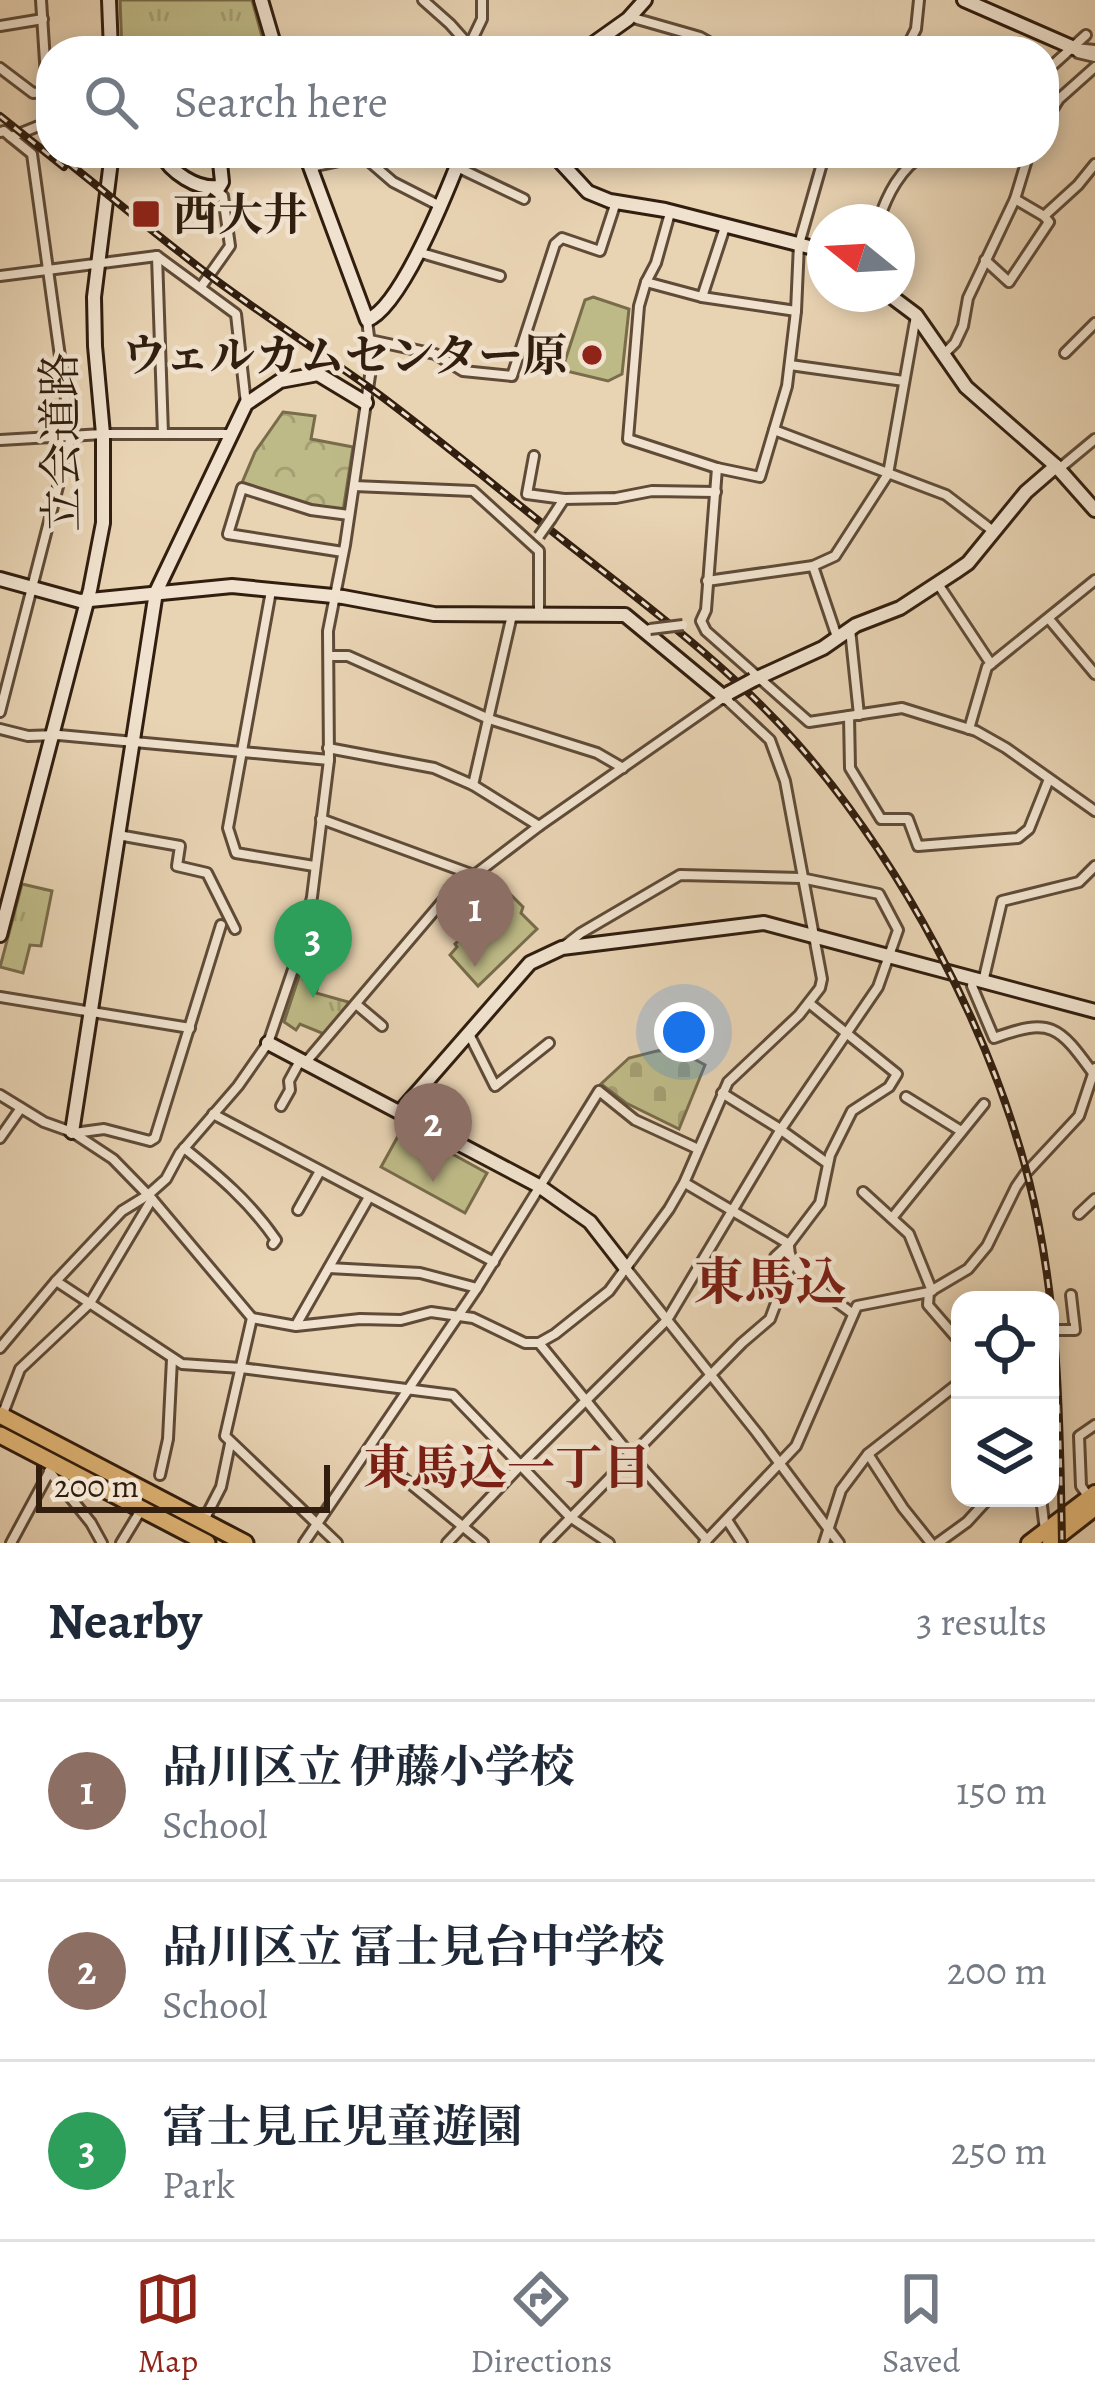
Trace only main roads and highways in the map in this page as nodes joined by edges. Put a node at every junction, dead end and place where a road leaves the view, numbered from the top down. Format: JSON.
{"nodes":[{"id":1,"x":1,"y":1416,"type":"edge"},
{"id":2,"x":0,"y":1436,"type":"edge"},
{"id":3,"x":1092,"y":1507,"type":"edge"},
{"id":4,"x":1047,"y":1537,"type":"edge"},
{"id":5,"x":207,"y":1543,"type":"edge"},
{"id":6,"x":244,"y":1543,"type":"edge"},
{"id":7,"x":1029,"y":1543,"type":"edge"}],
"edges":[{"from":1,"to":6,"type":"highway"},
{"from":2,"to":5,"type":"highway"},
{"from":3,"to":4,"type":"main road"},
{"from":4,"to":7,"type":"main road"}]}
